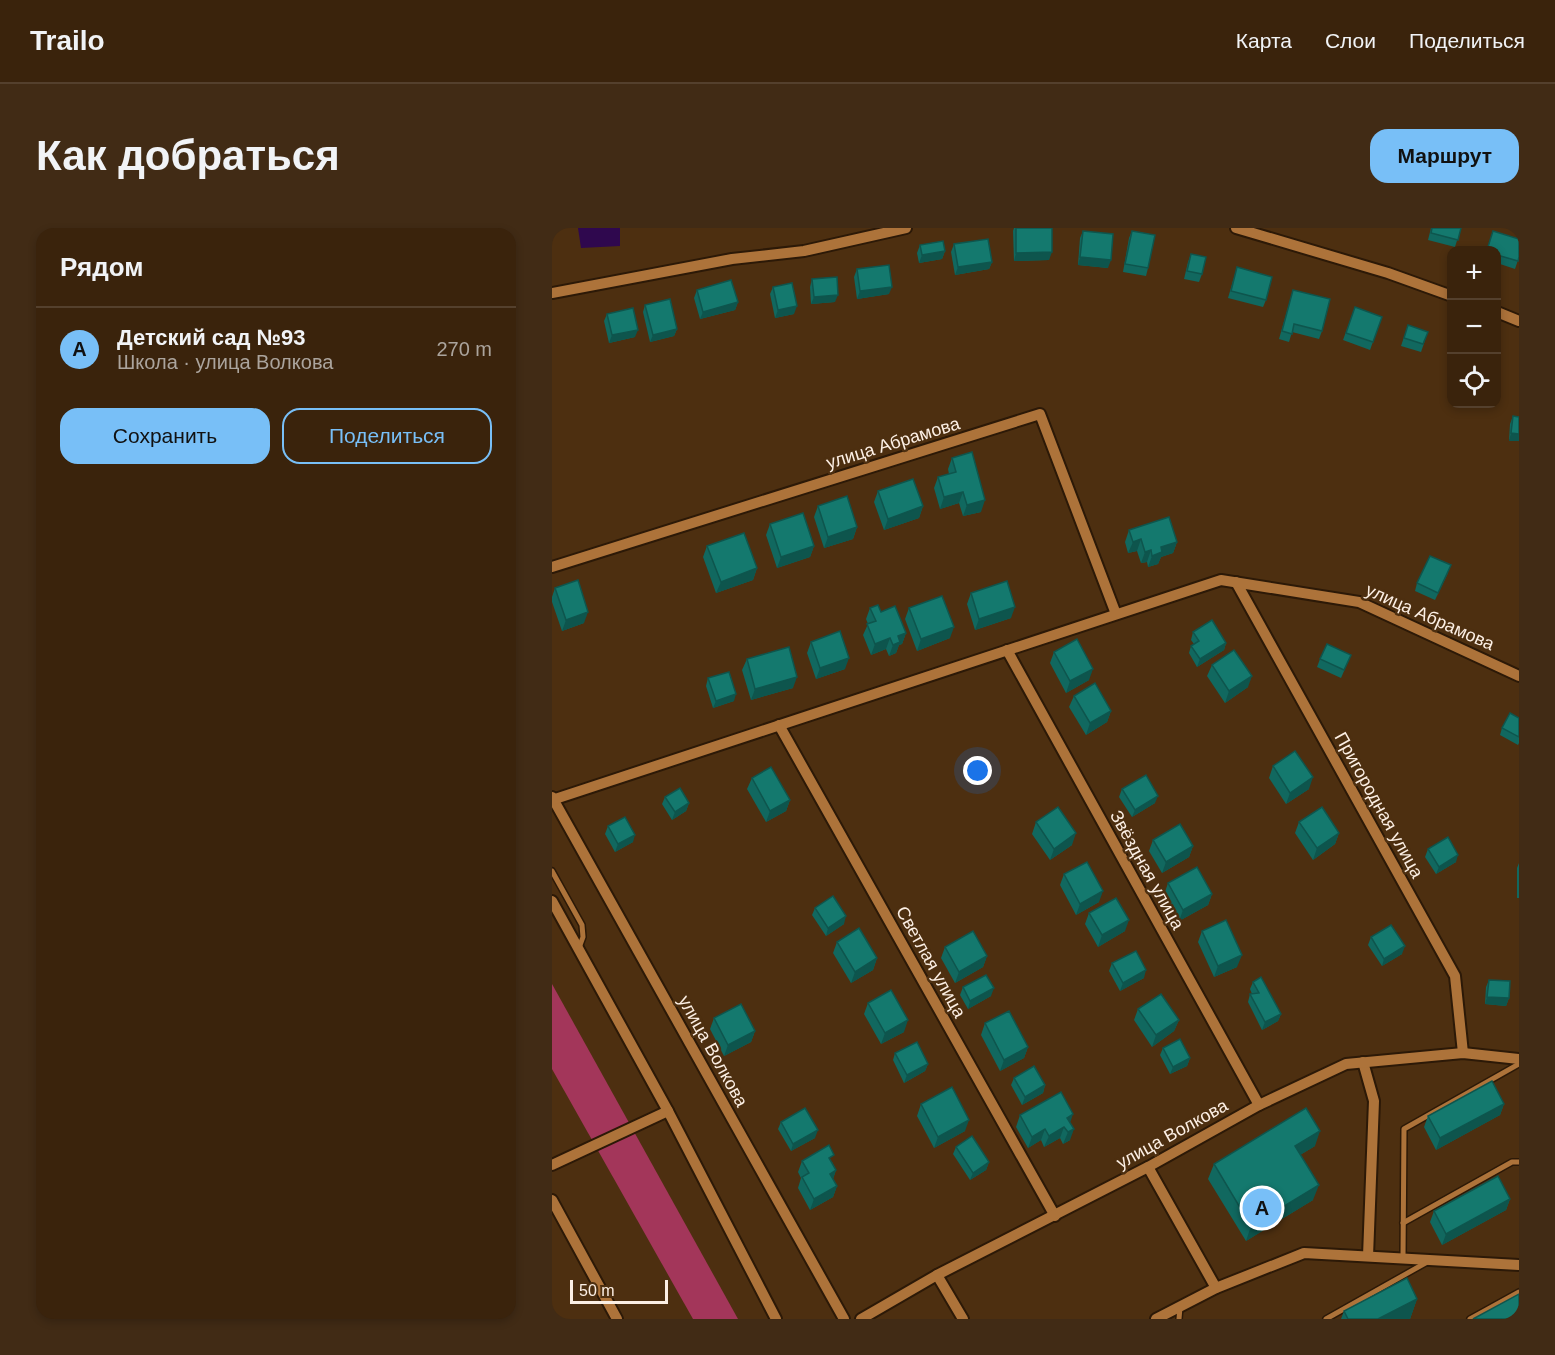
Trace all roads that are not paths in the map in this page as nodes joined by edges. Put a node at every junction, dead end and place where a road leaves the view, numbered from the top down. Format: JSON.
{"nodes":[{"id":1,"x":906,"y":228,"type":"edge"},
{"id":2,"x":1236,"y":228,"type":"edge"},
{"id":3,"x":552,"y":293,"type":"edge"},
{"id":4,"x":1447,"y":294,"type":"edge"},
{"id":5,"x":1501,"y":314,"type":"edge"},
{"id":6,"x":1519,"y":321,"type":"edge"},
{"id":7,"x":552,"y":567,"type":"edge"},
{"id":8,"x":1236,"y":582,"type":"junction"},
{"id":9,"x":1116,"y":614,"type":"junction"},
{"id":10,"x":1007,"y":650,"type":"junction"},
{"id":11,"x":1519,"y":676,"type":"edge"},
{"id":12,"x":779,"y":725,"type":"junction"},
{"id":13,"x":552,"y":799,"type":"edge"},
{"id":14,"x":552,"y":871,"type":"edge"},
{"id":15,"x":552,"y":901,"type":"edge"},
{"id":16,"x":579,"y":950,"type":"junction"},
{"id":17,"x":1463,"y":1053,"type":"junction"},
{"id":18,"x":1519,"y":1059,"type":"edge"},
{"id":19,"x":1363,"y":1062,"type":"junction"},
{"id":20,"x":1519,"y":1064,"type":"edge"},
{"id":21,"x":1259,"y":1105,"type":"junction"},
{"id":22,"x":668,"y":1111,"type":"junction"},
{"id":23,"x":1519,"y":1162,"type":"edge"},
{"id":24,"x":552,"y":1165,"type":"edge"},
{"id":25,"x":1148,"y":1167,"type":"junction"},
{"id":26,"x":552,"y":1200,"type":"edge"},
{"id":27,"x":1055,"y":1216,"type":"junction"},
{"id":28,"x":1403,"y":1223,"type":"junction"},
{"id":29,"x":1368,"y":1256,"type":"junction"},
{"id":30,"x":1403,"y":1258,"type":"junction"},
{"id":31,"x":1433,"y":1260,"type":"junction"},
{"id":32,"x":1519,"y":1265,"type":"edge"},
{"id":33,"x":937,"y":1275,"type":"junction"},
{"id":34,"x":1216,"y":1288,"type":"junction"},
{"id":35,"x":1519,"y":1292,"type":"edge"},
{"id":36,"x":1180,"y":1307,"type":"junction"},
{"id":37,"x":617,"y":1319,"type":"edge"},
{"id":38,"x":776,"y":1319,"type":"edge"},
{"id":39,"x":844,"y":1319,"type":"edge"},
{"id":40,"x":861,"y":1319,"type":"edge"},
{"id":41,"x":963,"y":1319,"type":"edge"},
{"id":42,"x":1156,"y":1319,"type":"edge"},
{"id":43,"x":1179,"y":1319,"type":"edge"},
{"id":44,"x":1326,"y":1319,"type":"edge"},
{"id":45,"x":1470,"y":1319,"type":"edge"}],
"edges":[{"from":1,"to":3,"type":"street"},
{"from":2,"to":4,"type":"street"},
{"from":5,"to":6,"type":"street"},
{"from":7,"to":9,"type":"street","name":"улица Абрамова"},
{"from":8,"to":9,"type":"street","name":"улица Абрамова"},
{"from":8,"to":11,"type":"street","name":"улица Абрамова"},
{"from":8,"to":17,"type":"street","name":"Пригородная улица"},
{"from":9,"to":10,"type":"street","name":"улица Абрамова"},
{"from":10,"to":12,"type":"street","name":"улица Абрамова"},
{"from":10,"to":21,"type":"street","name":"Звёздная улица"},
{"from":12,"to":13,"type":"street","name":"улица Абрамова"},
{"from":12,"to":27,"type":"street","name":"Светлая улица"},
{"from":13,"to":39,"type":"street","name":"улица Волкова"},
{"from":14,"to":16,"type":"lane"},
{"from":15,"to":16,"type":"street"},
{"from":16,"to":22,"type":"street"},
{"from":17,"to":18,"type":"street","name":"улица Волкова"},
{"from":17,"to":19,"type":"street","name":"улица Волкова"},
{"from":19,"to":21,"type":"street","name":"улица Волкова"},
{"from":19,"to":29,"type":"street"},
{"from":20,"to":28,"type":"lane"},
{"from":21,"to":25,"type":"street","name":"улица Волкова"},
{"from":22,"to":24,"type":"street"},
{"from":22,"to":38,"type":"street"},
{"from":23,"to":28,"type":"lane"},
{"from":25,"to":27,"type":"street","name":"улица Волкова"},
{"from":25,"to":34,"type":"street"},
{"from":26,"to":37,"type":"street"},
{"from":27,"to":33,"type":"street","name":"улица Волкова"},
{"from":28,"to":30,"type":"lane"},
{"from":29,"to":30,"type":"street"},
{"from":29,"to":34,"type":"street"},
{"from":30,"to":31,"type":"street"},
{"from":31,"to":32,"type":"street"},
{"from":31,"to":44,"type":"lane"},
{"from":33,"to":40,"type":"street","name":"улица Волкова"},
{"from":33,"to":41,"type":"street"},
{"from":34,"to":36,"type":"street"},
{"from":35,"to":45,"type":"lane"},
{"from":36,"to":42,"type":"street"},
{"from":36,"to":43,"type":"lane"}]}
